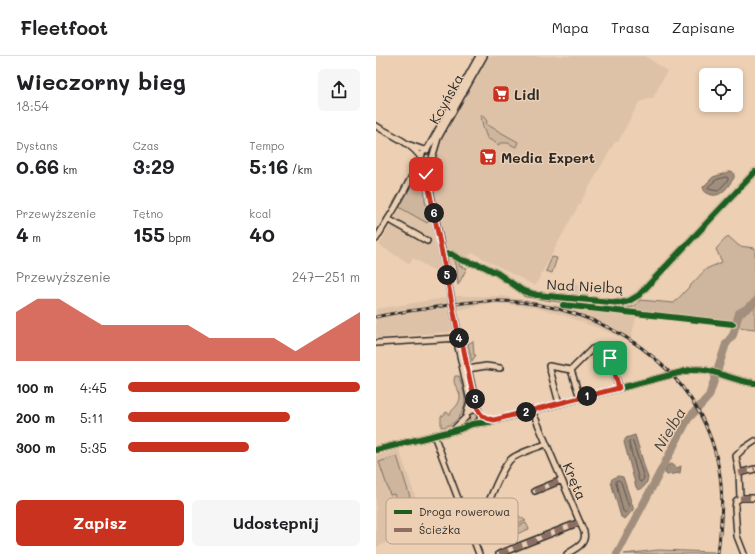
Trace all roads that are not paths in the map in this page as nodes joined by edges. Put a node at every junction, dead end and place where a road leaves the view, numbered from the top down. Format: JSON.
{"nodes":[{"id":1,"x":479,"y":56,"type":"edge"},
{"id":2,"x":484,"y":56,"type":"edge"},
{"id":3,"x":376,"y":126,"type":"edge"},
{"id":4,"x":408,"y":144,"type":"junction"},
{"id":5,"x":426,"y":151,"type":"junction"},
{"id":6,"x":432,"y":154,"type":"junction"},
{"id":7,"x":422,"y":159,"type":"junction"},
{"id":8,"x":431,"y":161,"type":"junction"},
{"id":9,"x":415,"y":170,"type":"junction"},
{"id":10,"x":426,"y":171,"type":"junction"},
{"id":11,"x":755,"y":172,"type":"edge"},
{"id":12,"x":429,"y":185,"type":"junction"},
{"id":13,"x":388,"y":219,"type":"junction"},
{"id":14,"x":376,"y":239,"type":"edge"},
{"id":15,"x":428,"y":241,"type":"dead end"},
{"id":16,"x":443,"y":254,"type":"junction"},
{"id":17,"x":459,"y":338,"type":"junction"},
{"id":18,"x":376,"y":343,"type":"edge"},
{"id":19,"x":500,"y":368,"type":"dead end"},
{"id":20,"x":468,"y":369,"type":"junction"},
{"id":21,"x":571,"y":370,"type":"junction"},
{"id":22,"x":755,"y":383,"type":"edge"},
{"id":23,"x":619,"y":388,"type":"junction"},
{"id":24,"x":580,"y":398,"type":"junction"},
{"id":25,"x":559,"y":403,"type":"junction"},
{"id":26,"x":532,"y":410,"type":"junction"},
{"id":27,"x":479,"y":413,"type":"junction"},
{"id":28,"x":466,"y":414,"type":"junction"},
{"id":29,"x":494,"y":420,"type":"junction"},
{"id":30,"x":475,"y":424,"type":"junction"},
{"id":31,"x":452,"y":431,"type":"junction"},
{"id":32,"x":434,"y":435,"type":"junction"},
{"id":33,"x":755,"y":441,"type":"edge"},
{"id":34,"x":546,"y":444,"type":"junction"},
{"id":35,"x":376,"y":450,"type":"edge"},
{"id":36,"x":755,"y":469,"type":"edge"},
{"id":37,"x":739,"y":473,"type":"junction"},
{"id":38,"x":562,"y":480,"type":"junction"},
{"id":39,"x":535,"y":491,"type":"dead end"},
{"id":40,"x":458,"y":498,"type":"edge"},
{"id":41,"x":490,"y":498,"type":"edge"},
{"id":42,"x":740,"y":498,"type":"junction"},
{"id":43,"x":755,"y":498,"type":"edge"},
{"id":44,"x":580,"y":522,"type":"junction"},
{"id":45,"x":475,"y":544,"type":"edge"},
{"id":46,"x":479,"y":554,"type":"edge"},
{"id":47,"x":500,"y":554,"type":"edge"},
{"id":48,"x":567,"y":554,"type":"edge"},
{"id":49,"x":744,"y":554,"type":"edge"}],
"edges":[{"from":1,"to":5,"type":"street","name":"Kcyńska"},
{"from":2,"to":6,"type":"street","name":"Kcyńska"},
{"from":3,"to":4,"type":"street"},
{"from":4,"to":5,"type":"street"},
{"from":4,"to":7,"type":"street"},
{"from":5,"to":6,"type":"street"},
{"from":5,"to":7,"type":"street"},
{"from":6,"to":8,"type":"street"},
{"from":7,"to":8,"type":"street"},
{"from":7,"to":9,"type":"street"},
{"from":7,"to":10,"type":"street"},
{"from":8,"to":12,"type":"street"},
{"from":9,"to":10,"type":"street"},
{"from":9,"to":13,"type":"street"},
{"from":10,"to":12,"type":"street"},
{"from":11,"to":16,"type":"street","name":"Nad Nielbą"},
{"from":12,"to":16,"type":"street"},
{"from":13,"to":14,"type":"street"},
{"from":13,"to":15,"type":"street"},
{"from":16,"to":17,"type":"street"},
{"from":17,"to":18,"type":"street"},
{"from":17,"to":20,"type":"street"},
{"from":17,"to":28,"type":"street"},
{"from":19,"to":20,"type":"street"},
{"from":20,"to":27,"type":"street"},
{"from":21,"to":23,"type":"street"},
{"from":21,"to":24,"type":"street"},
{"from":21,"to":25,"type":"street"},
{"from":22,"to":23,"type":"street"},
{"from":23,"to":24,"type":"street"},
{"from":24,"to":25,"type":"street"},
{"from":25,"to":26,"type":"street"},
{"from":26,"to":29,"type":"street"},
{"from":26,"to":34,"type":"street","name":"Kręta"},
{"from":27,"to":28,"type":"street"},
{"from":27,"to":29,"type":"street"},
{"from":27,"to":30,"type":"street"},
{"from":28,"to":30,"type":"street"},
{"from":28,"to":31,"type":"street"},
{"from":29,"to":30,"type":"street"},
{"from":30,"to":31,"type":"street"},
{"from":31,"to":32,"type":"street"},
{"from":32,"to":35,"type":"street"},
{"from":32,"to":40,"type":"street"},
{"from":33,"to":37,"type":"street"},
{"from":34,"to":38,"type":"street","name":"Kręta"},
{"from":34,"to":41,"type":"street"},
{"from":36,"to":37,"type":"street"},
{"from":37,"to":42,"type":"street"},
{"from":38,"to":39,"type":"street"},
{"from":38,"to":44,"type":"street","name":"Kręta"},
{"from":42,"to":43,"type":"street"},
{"from":42,"to":49,"type":"street"},
{"from":44,"to":47,"type":"street"},
{"from":44,"to":48,"type":"street","name":"Kręta"},
{"from":45,"to":46,"type":"street"}]}
